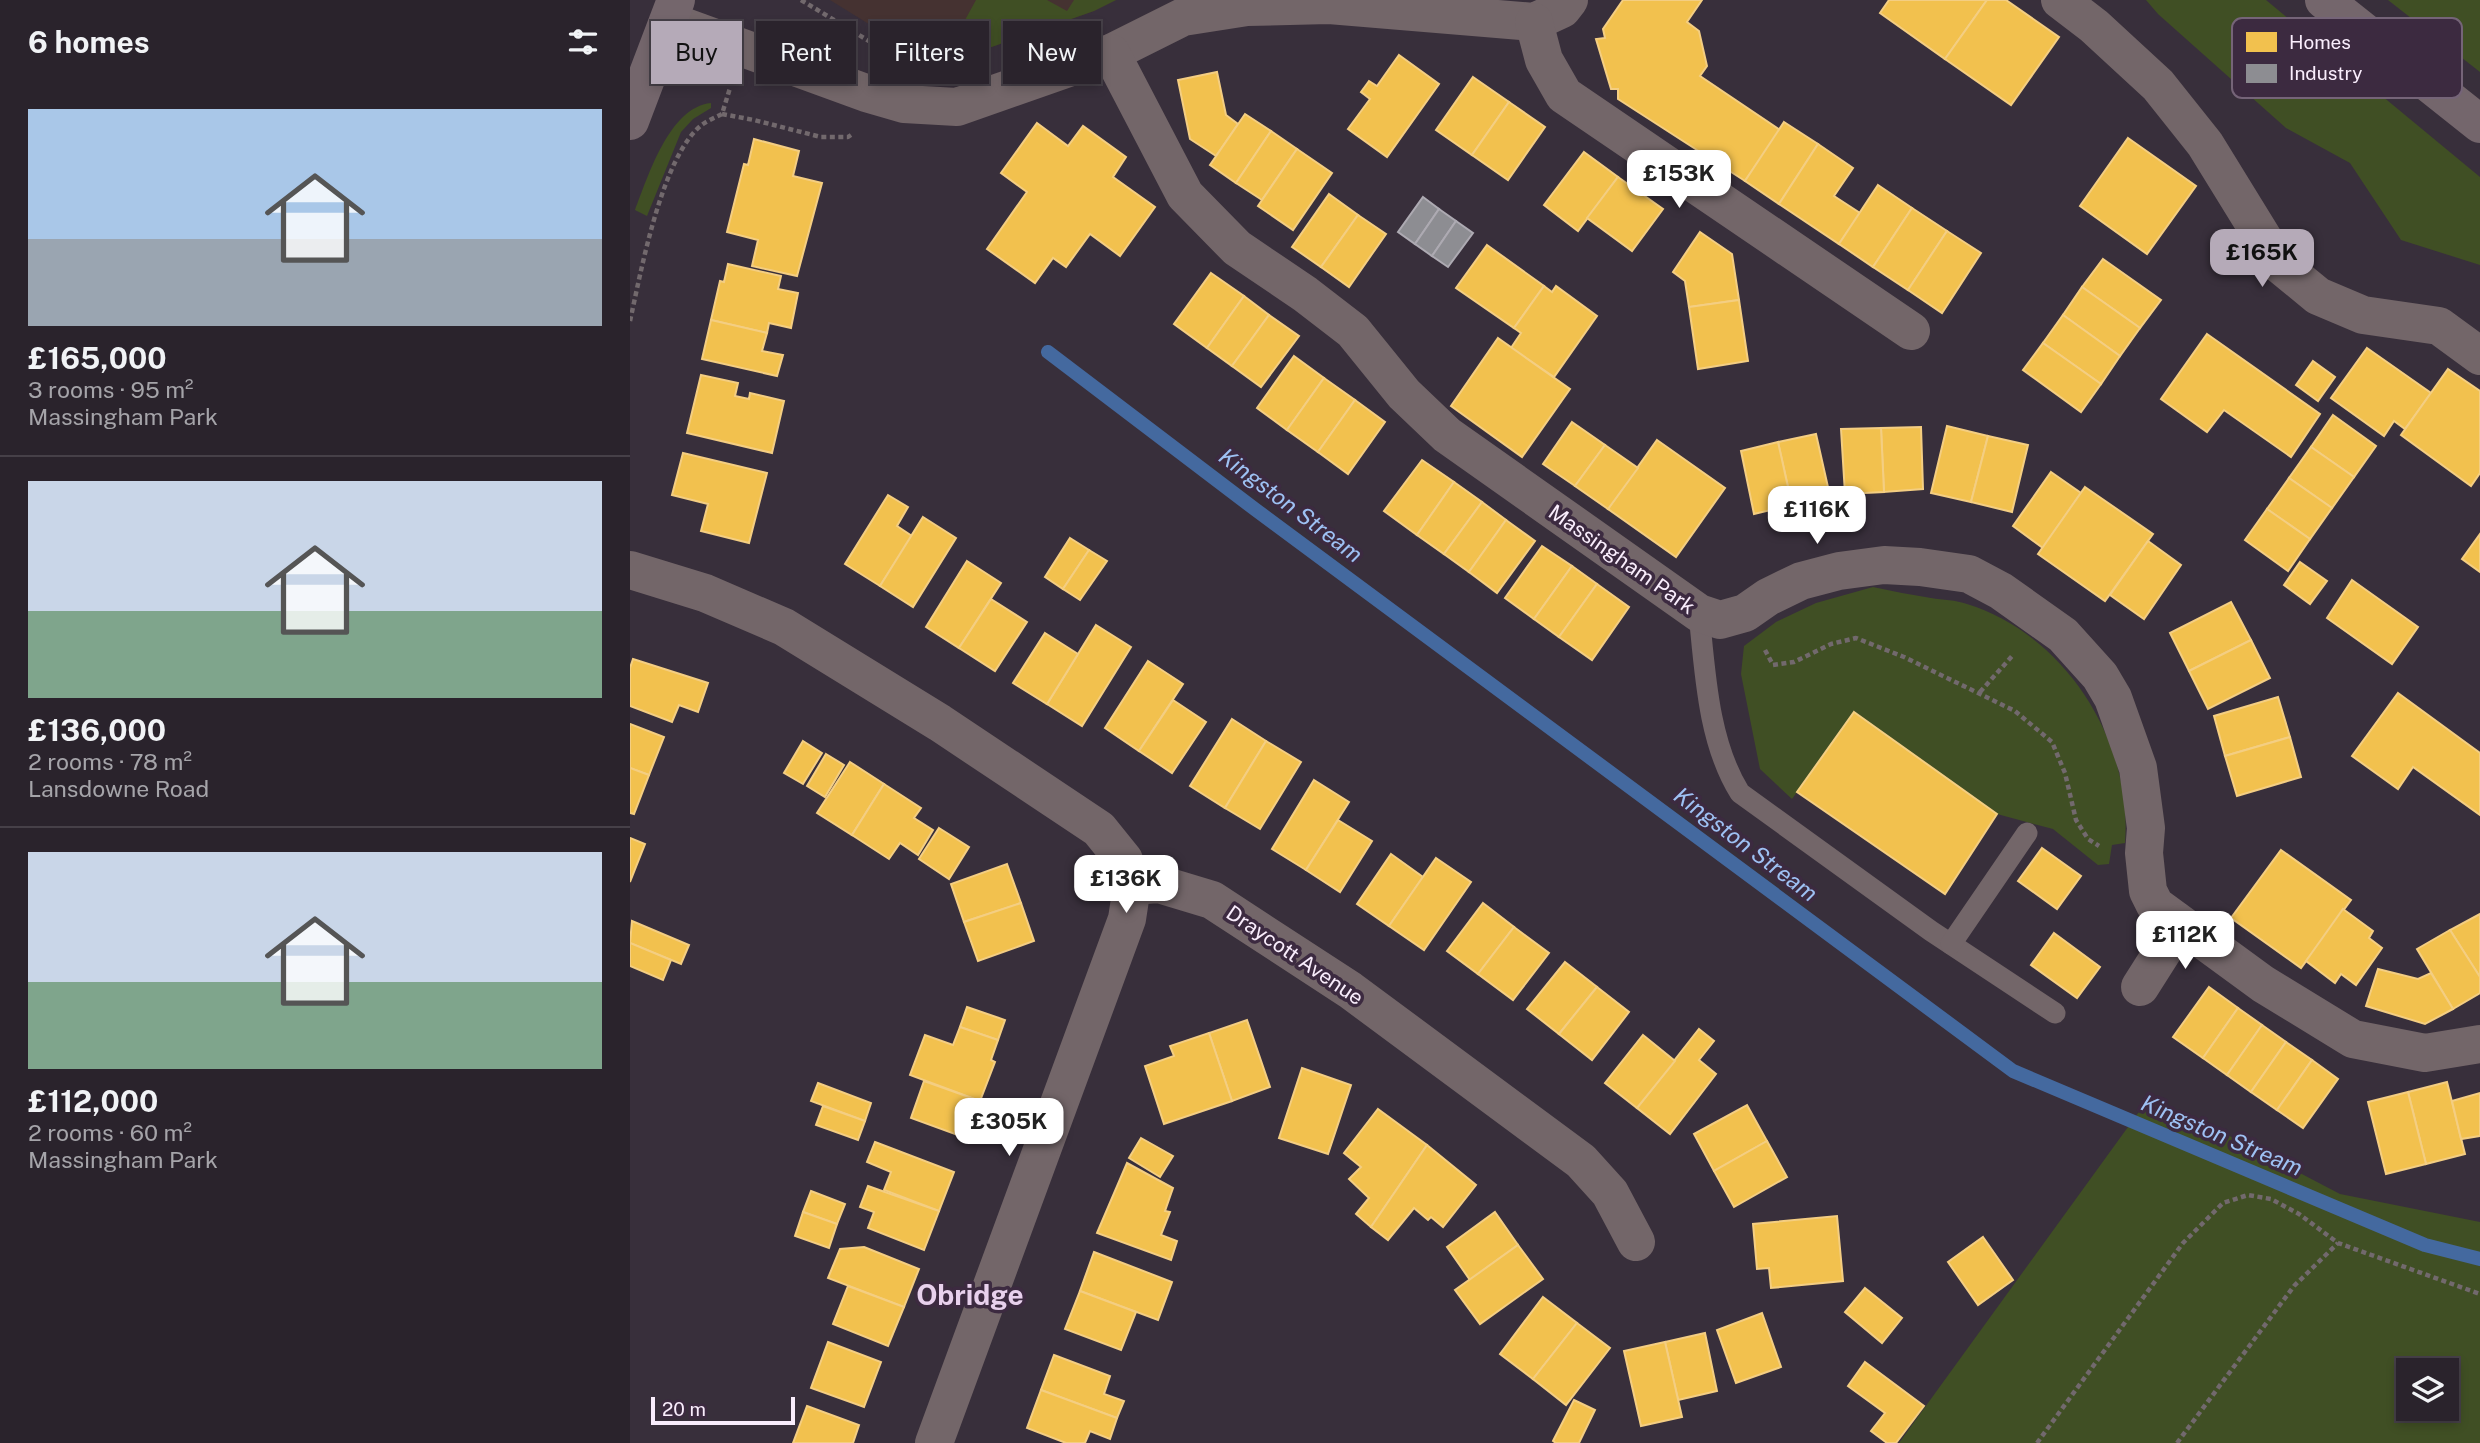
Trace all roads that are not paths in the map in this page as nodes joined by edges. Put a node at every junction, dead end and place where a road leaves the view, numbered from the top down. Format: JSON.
{"nodes":[{"id":1,"x":1569,"y":0,"type":"edge"},
{"id":2,"x":2060,"y":0,"type":"edge"},
{"id":3,"x":2324,"y":0,"type":"edge"},
{"id":4,"x":1181,"y":9,"type":"edge"},
{"id":5,"x":672,"y":11,"type":"edge"},
{"id":6,"x":2347,"y":18,"type":"edge"},
{"id":7,"x":1534,"y":22,"type":"junction"},
{"id":8,"x":1111,"y":53,"type":"junction"},
{"id":9,"x":2447,"y":98,"type":"edge"},
{"id":10,"x":630,"y":121,"type":"edge"},
{"id":11,"x":2480,"y":124,"type":"edge"},
{"id":12,"x":1911,"y":331,"type":"dead end"},
{"id":13,"x":2480,"y":356,"type":"edge"},
{"id":14,"x":630,"y":570,"type":"edge"},
{"id":15,"x":1699,"y":613,"type":"junction"},
{"id":16,"x":2027,"y":833,"type":"dead end"},
{"id":17,"x":1132,"y":886,"type":"junction"},
{"id":18,"x":2180,"y":924,"type":"junction"},
{"id":19,"x":1951,"y":944,"type":"junction"},
{"id":20,"x":2140,"y":987,"type":"dead end"},
{"id":21,"x":2055,"y":1013,"type":"dead end"},
{"id":22,"x":2480,"y":1044,"type":"edge"},
{"id":23,"x":1636,"y":1242,"type":"dead end"},
{"id":24,"x":934,"y":1443,"type":"edge"}],
"edges":[{"from":1,"to":7,"type":"street"},
{"from":2,"to":13,"type":"street"},
{"from":3,"to":6,"type":"main road"},
{"from":4,"to":7,"type":"street"},
{"from":4,"to":8,"type":"street"},
{"from":5,"to":8,"type":"street"},
{"from":5,"to":10,"type":"main road"},
{"from":7,"to":12,"type":"street"},
{"from":8,"to":15,"type":"street","name":"Massingham Park"},
{"from":9,"to":11,"type":"main road"},
{"from":14,"to":17,"type":"street"},
{"from":15,"to":18,"type":"street","name":"Massingham Park"},
{"from":15,"to":19,"type":"lane"},
{"from":16,"to":19,"type":"lane"},
{"from":17,"to":23,"type":"street","name":"Draycott Avenue"},
{"from":17,"to":24,"type":"street"},
{"from":18,"to":20,"type":"street"},
{"from":18,"to":22,"type":"street","name":"Massingham Park"},
{"from":19,"to":21,"type":"lane"}]}
